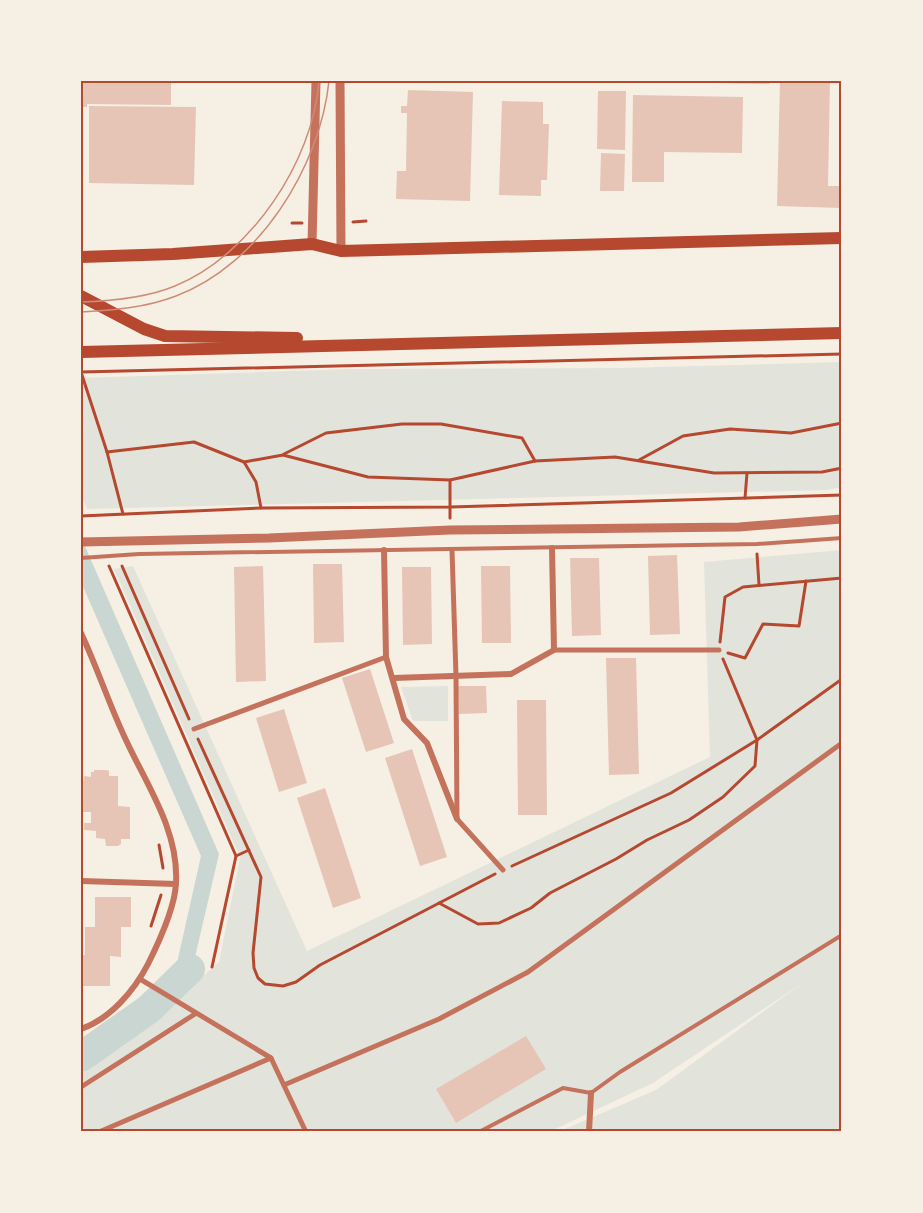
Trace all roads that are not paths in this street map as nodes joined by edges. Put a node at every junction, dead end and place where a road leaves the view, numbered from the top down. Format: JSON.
{"nodes":[{"id":1,"x":316,"y":81,"type":"edge"},
{"id":2,"x":340,"y":81,"type":"edge"},
{"id":3,"x":842,"y":238,"type":"edge"},
{"id":4,"x":312,"y":244,"type":"junction"},
{"id":5,"x":341,"y":251,"type":"junction"},
{"id":6,"x":81,"y":257,"type":"edge"},
{"id":7,"x":81,"y":296,"type":"edge"},
{"id":8,"x":842,"y":333,"type":"edge"},
{"id":9,"x":340,"y":344,"type":"junction"},
{"id":10,"x":81,"y":352,"type":"edge"},
{"id":11,"x":842,"y":519,"type":"edge"},
{"id":12,"x":842,"y":538,"type":"edge"},
{"id":13,"x":81,"y":542,"type":"edge"},
{"id":14,"x":552,"y":548,"type":"junction"},
{"id":15,"x":384,"y":550,"type":"junction"},
{"id":16,"x":452,"y":550,"type":"junction"},
{"id":17,"x":81,"y":558,"type":"edge"},
{"id":18,"x":81,"y":633,"type":"edge"},
{"id":19,"x":554,"y":650,"type":"junction"},
{"id":20,"x":719,"y":650,"type":"road end"},
{"id":21,"x":386,"y":657,"type":"junction"},
{"id":22,"x":456,"y":676,"type":"junction"},
{"id":23,"x":394,"y":678,"type":"junction"},
{"id":24,"x":194,"y":729,"type":"road end"},
{"id":25,"x":842,"y":743,"type":"edge"},
{"id":26,"x":457,"y":819,"type":"junction"},
{"id":27,"x":503,"y":870,"type":"road end"},
{"id":28,"x":81,"y":881,"type":"edge"},
{"id":29,"x":176,"y":884,"type":"junction"},
{"id":30,"x":842,"y":935,"type":"edge"},
{"id":31,"x":140,"y":980,"type":"junction"},
{"id":32,"x":195,"y":1014,"type":"junction"},
{"id":33,"x":81,"y":1029,"type":"edge"},
{"id":34,"x":271,"y":1058,"type":"junction"},
{"id":35,"x":284,"y":1085,"type":"junction"},
{"id":36,"x":81,"y":1087,"type":"edge"},
{"id":37,"x":591,"y":1093,"type":"junction"},
{"id":38,"x":99,"y":1132,"type":"edge"},
{"id":39,"x":306,"y":1132,"type":"edge"},
{"id":40,"x":479,"y":1132,"type":"edge"},
{"id":41,"x":589,"y":1132,"type":"edge"}],
"edges":[{"from":1,"to":4,"type":"street"},
{"from":2,"to":5,"type":"street"},
{"from":3,"to":5,"type":"highway"},
{"from":4,"to":5,"type":"highway"},
{"from":4,"to":6,"type":"highway"},
{"from":7,"to":9,"type":"highway"},
{"from":8,"to":9,"type":"highway"},
{"from":9,"to":10,"type":"highway"},
{"from":11,"to":13,"type":"street"},
{"from":12,"to":14,"type":"lane"},
{"from":14,"to":16,"type":"lane"},
{"from":14,"to":19,"type":"street"},
{"from":15,"to":16,"type":"lane"},
{"from":15,"to":17,"type":"lane"},
{"from":15,"to":21,"type":"street"},
{"from":16,"to":22,"type":"street"},
{"from":18,"to":29,"type":"street"},
{"from":19,"to":20,"type":"street"},
{"from":19,"to":22,"type":"street"},
{"from":21,"to":23,"type":"street"},
{"from":21,"to":24,"type":"street"},
{"from":22,"to":23,"type":"street"},
{"from":22,"to":26,"type":"street"},
{"from":23,"to":26,"type":"street"},
{"from":25,"to":35,"type":"street"},
{"from":26,"to":27,"type":"street"},
{"from":28,"to":29,"type":"street"},
{"from":29,"to":31,"type":"street"},
{"from":30,"to":37,"type":"lane"},
{"from":31,"to":32,"type":"street"},
{"from":31,"to":33,"type":"street"},
{"from":32,"to":34,"type":"street"},
{"from":32,"to":36,"type":"street"},
{"from":34,"to":35,"type":"street"},
{"from":34,"to":38,"type":"street"},
{"from":35,"to":39,"type":"street"},
{"from":37,"to":40,"type":"lane"},
{"from":37,"to":41,"type":"street"}]}
